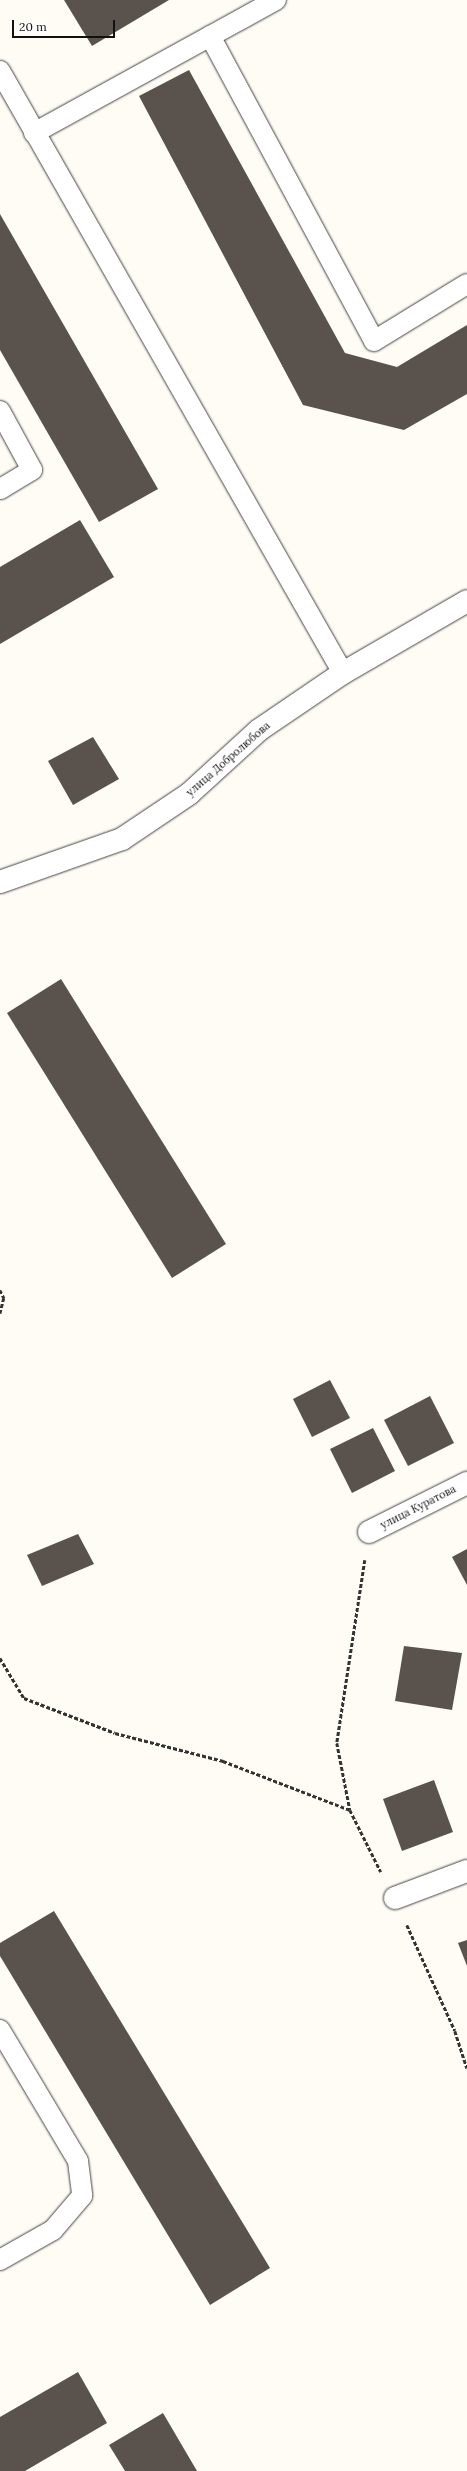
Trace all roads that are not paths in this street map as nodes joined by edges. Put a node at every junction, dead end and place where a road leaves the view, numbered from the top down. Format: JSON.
{"nodes":[{"id":1,"x":276,"y":0,"type":"edge"},
{"id":2,"x":210,"y":36,"type":"junction"},
{"id":3,"x":0,"y":71,"type":"edge"},
{"id":4,"x":34,"y":133,"type":"junction"},
{"id":5,"x":467,"y":284,"type":"edge"},
{"id":6,"x":0,"y":411,"type":"edge"},
{"id":7,"x":0,"y":489,"type":"edge"},
{"id":8,"x":467,"y":601,"type":"edge"},
{"id":9,"x":343,"y":673,"type":"junction"},
{"id":10,"x":0,"y":882,"type":"edge"},
{"id":11,"x":467,"y":1483,"type":"edge"},
{"id":12,"x":369,"y":1532,"type":"road end"},
{"id":13,"x":467,"y":1871,"type":"edge"},
{"id":14,"x":395,"y":1898,"type":"road end"},
{"id":15,"x":0,"y":2030,"type":"edge"},
{"id":16,"x":0,"y":2260,"type":"edge"}],
"edges":[{"from":1,"to":2,"type":"lane"},
{"from":2,"to":4,"type":"lane"},
{"from":2,"to":5,"type":"lane"},
{"from":3,"to":4,"type":"lane"},
{"from":4,"to":9,"type":"lane"},
{"from":6,"to":7,"type":"lane"},
{"from":8,"to":9,"type":"street","name":"улица Добролюбова"},
{"from":9,"to":10,"type":"street","name":"улица Добролюбова"},
{"from":11,"to":12,"type":"street","name":"улица Куратова"},
{"from":13,"to":14,"type":"street"},
{"from":15,"to":16,"type":"lane"}]}
